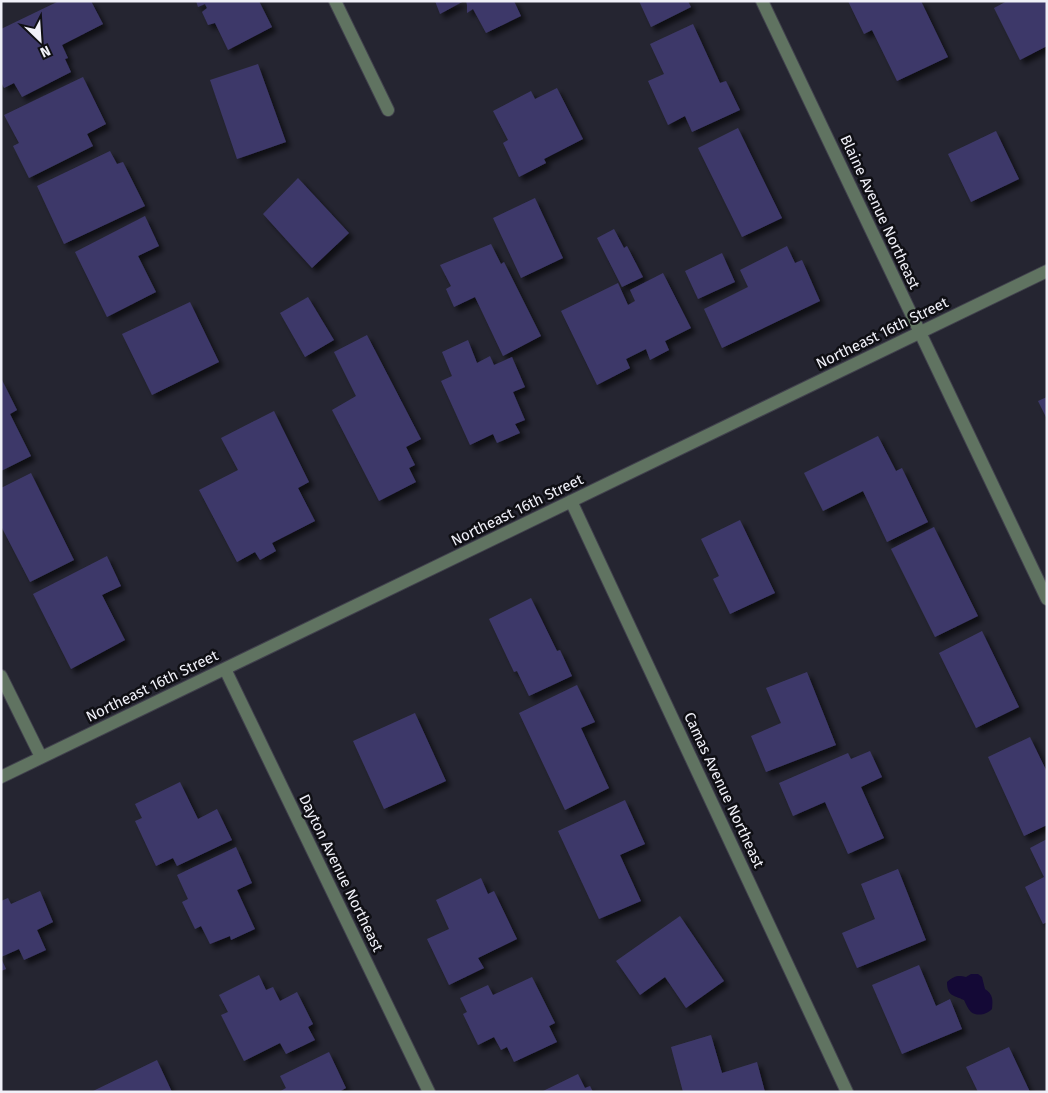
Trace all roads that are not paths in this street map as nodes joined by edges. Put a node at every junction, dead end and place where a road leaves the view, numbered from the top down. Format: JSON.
{"nodes":[{"id":1,"x":335,"y":1,"type":"edge"},
{"id":2,"x":762,"y":1,"type":"edge"},
{"id":3,"x":388,"y":110,"type":"dead end"},
{"id":4,"x":1047,"y":271,"type":"edge"},
{"id":5,"x":919,"y":333,"type":"junction"},
{"id":6,"x":571,"y":501,"type":"junction"},
{"id":7,"x":1047,"y":600,"type":"edge"},
{"id":8,"x":225,"y":669,"type":"junction"},
{"id":9,"x":1,"y":676,"type":"edge"},
{"id":10,"x":41,"y":757,"type":"junction"},
{"id":11,"x":1,"y":777,"type":"edge"},
{"id":12,"x":429,"y":1092,"type":"edge"},
{"id":13,"x":847,"y":1092,"type":"edge"}],
"edges":[{"from":1,"to":3,"type":"street"},
{"from":2,"to":5,"type":"street","name":"Blaine Avenue Northeast"},
{"from":4,"to":5,"type":"street","name":"Northeast 16th Street"},
{"from":5,"to":6,"type":"street","name":"Northeast 16th Street"},
{"from":5,"to":7,"type":"street","name":"Blaine Avenue Northeast"},
{"from":6,"to":8,"type":"street","name":"Northeast 16th Street"},
{"from":6,"to":13,"type":"street","name":"Camas Avenue Northeast"},
{"from":8,"to":10,"type":"street","name":"Northeast 16th Street"},
{"from":8,"to":12,"type":"street","name":"Dayton Avenue Northeast"},
{"from":9,"to":10,"type":"street"},
{"from":10,"to":11,"type":"street","name":"Northeast 16th Street"}]}
